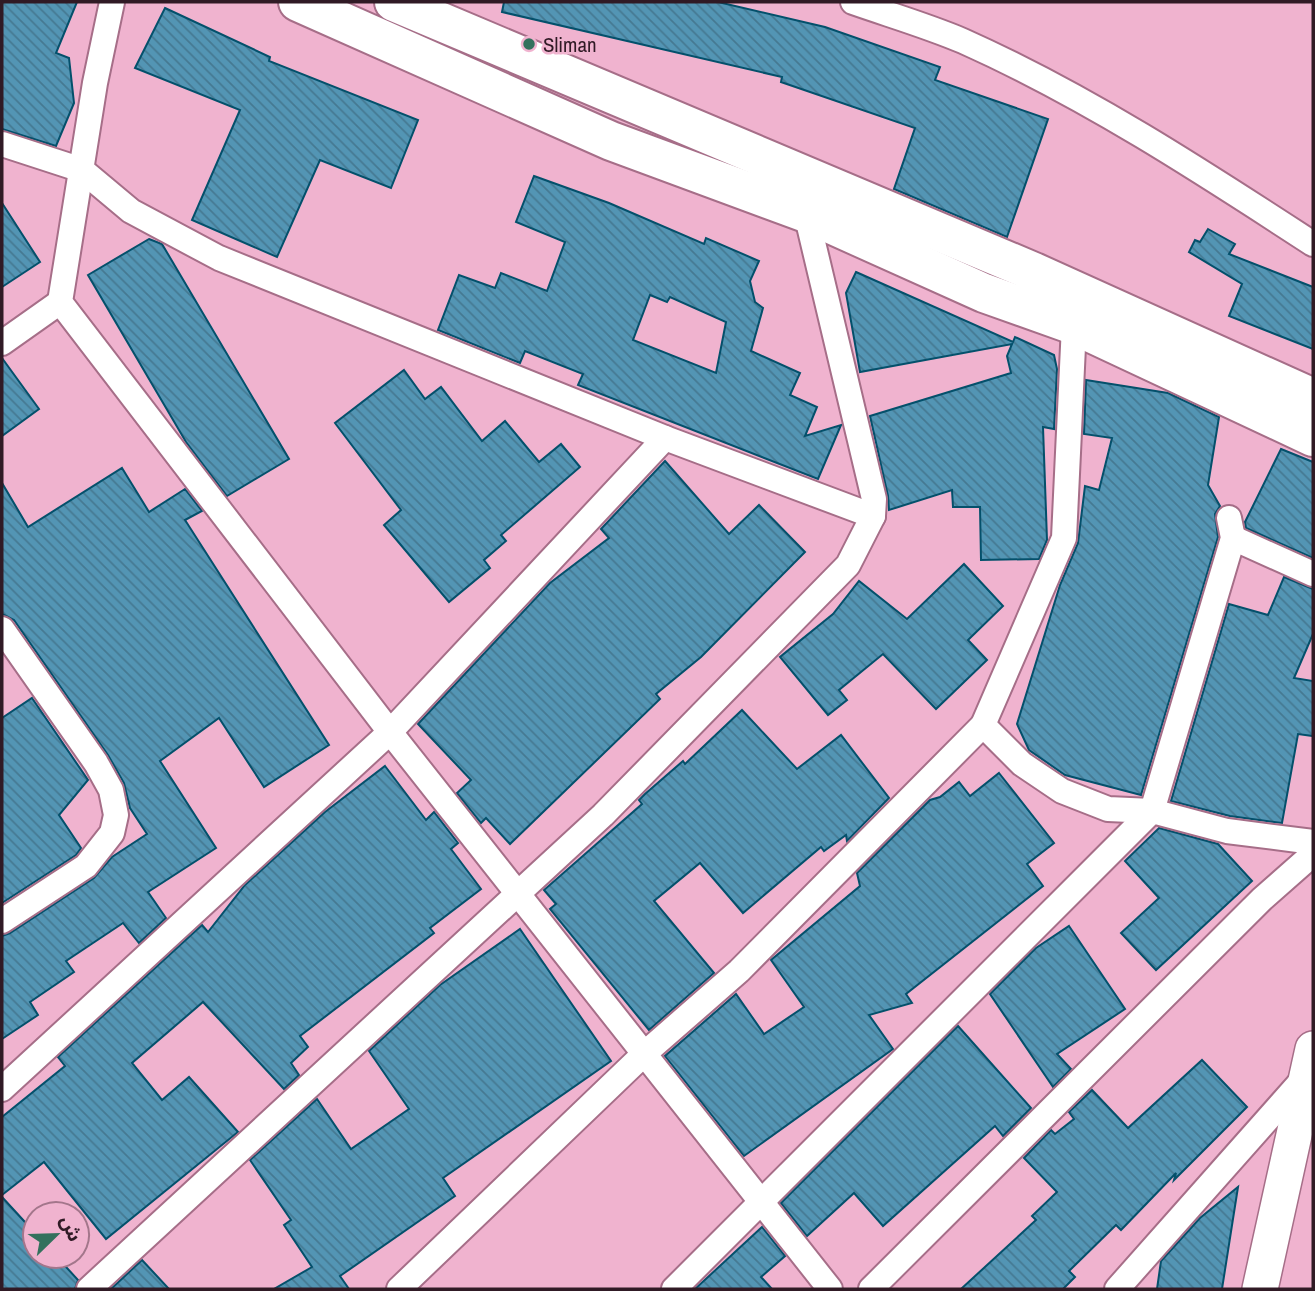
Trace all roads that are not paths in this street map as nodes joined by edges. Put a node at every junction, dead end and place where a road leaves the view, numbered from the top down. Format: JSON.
{"nodes":[{"id":1,"x":112,"y":2,"type":"edge"},
{"id":2,"x":299,"y":2,"type":"edge"},
{"id":3,"x":394,"y":2,"type":"edge"},
{"id":4,"x":853,"y":2,"type":"edge"},
{"id":5,"x":2,"y":144,"type":"edge"},
{"id":6,"x":82,"y":170,"type":"junction"},
{"id":7,"x":806,"y":213,"type":"junction"},
{"id":8,"x":1313,"y":244,"type":"edge"},
{"id":9,"x":60,"y":302,"type":"junction"},
{"id":10,"x":1074,"y":325,"type":"junction"},
{"id":11,"x":2,"y":343,"type":"edge"},
{"id":12,"x":1313,"y":398,"type":"edge"},
{"id":13,"x":1313,"y":437,"type":"edge"},
{"id":14,"x":665,"y":438,"type":"junction"},
{"id":15,"x":873,"y":516,"type":"junction"},
{"id":16,"x":1313,"y":574,"type":"edge"},
{"id":17,"x":4,"y":635,"type":"edge"},
{"id":18,"x":983,"y":725,"type":"junction"},
{"id":19,"x":390,"y":732,"type":"junction"},
{"id":20,"x":1152,"y":811,"type":"junction"},
{"id":21,"x":1313,"y":842,"type":"edge"},
{"id":22,"x":1313,"y":854,"type":"edge"},
{"id":23,"x":519,"y":894,"type":"junction"},
{"id":24,"x":2,"y":920,"type":"edge"},
{"id":25,"x":643,"y":1054,"type":"junction"},
{"id":26,"x":1309,"y":1062,"type":"edge"},
{"id":27,"x":2,"y":1089,"type":"edge"},
{"id":28,"x":761,"y":1200,"type":"junction"},
{"id":29,"x":89,"y":1289,"type":"edge"},
{"id":30,"x":399,"y":1289,"type":"edge"},
{"id":31,"x":674,"y":1289,"type":"edge"},
{"id":32,"x":830,"y":1289,"type":"edge"},
{"id":33,"x":871,"y":1289,"type":"edge"},
{"id":34,"x":1117,"y":1289,"type":"edge"},
{"id":35,"x":1260,"y":1289,"type":"edge"}],
"edges":[{"from":1,"to":6,"type":"street"},
{"from":2,"to":7,"type":"highway"},
{"from":3,"to":12,"type":"highway"},
{"from":4,"to":8,"type":"street"},
{"from":5,"to":6,"type":"street"},
{"from":6,"to":9,"type":"street"},
{"from":6,"to":14,"type":"street"},
{"from":7,"to":10,"type":"highway"},
{"from":7,"to":15,"type":"street"},
{"from":9,"to":11,"type":"street"},
{"from":9,"to":19,"type":"street"},
{"from":10,"to":13,"type":"highway"},
{"from":10,"to":18,"type":"street"},
{"from":14,"to":15,"type":"street"},
{"from":14,"to":19,"type":"street"},
{"from":15,"to":23,"type":"street"},
{"from":16,"to":20,"type":"street"},
{"from":17,"to":24,"type":"street"},
{"from":18,"to":20,"type":"street"},
{"from":18,"to":25,"type":"street"},
{"from":19,"to":23,"type":"street"},
{"from":19,"to":27,"type":"street"},
{"from":20,"to":21,"type":"street"},
{"from":20,"to":28,"type":"street"},
{"from":22,"to":33,"type":"street"},
{"from":23,"to":25,"type":"street"},
{"from":23,"to":29,"type":"street"},
{"from":25,"to":28,"type":"street"},
{"from":25,"to":30,"type":"street"},
{"from":26,"to":34,"type":"street"},
{"from":26,"to":35,"type":"street"},
{"from":28,"to":31,"type":"street"},
{"from":28,"to":32,"type":"street"}]}
